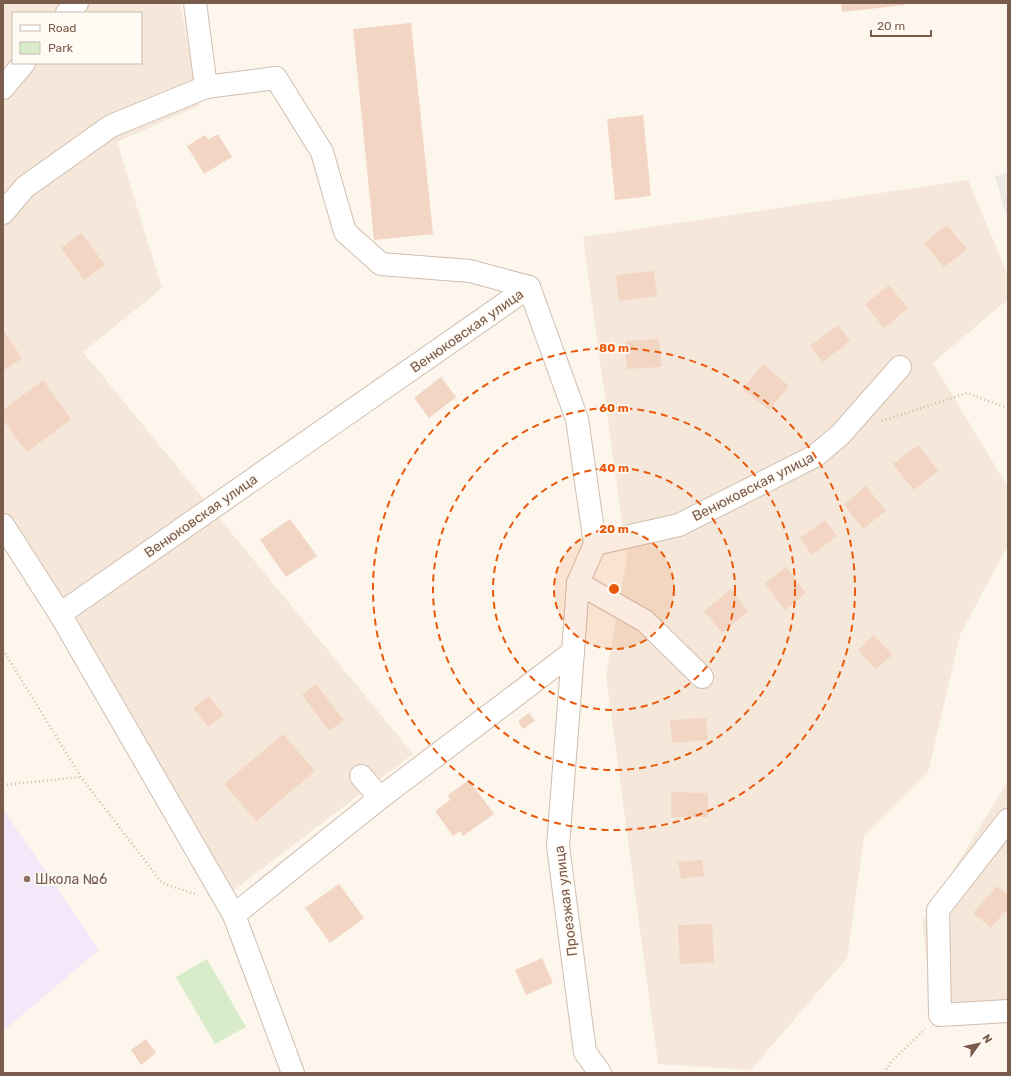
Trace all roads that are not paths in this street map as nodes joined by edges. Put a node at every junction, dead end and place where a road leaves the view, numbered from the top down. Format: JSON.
{"nodes":[{"id":1,"x":76,"y":3,"type":"edge"},
{"id":2,"x":195,"y":3,"type":"edge"},
{"id":3,"x":68,"y":12,"type":"edge"},
{"id":4,"x":23,"y":64,"type":"edge"},
{"id":5,"x":206,"y":87,"type":"junction"},
{"id":6,"x":3,"y":88,"type":"edge"},
{"id":7,"x":3,"y":213,"type":"edge"},
{"id":8,"x":529,"y":287,"type":"junction"},
{"id":9,"x":900,"y":367,"type":"dead end"},
{"id":10,"x":3,"y":525,"type":"edge"},
{"id":11,"x":595,"y":544,"type":"junction"},
{"id":12,"x":578,"y":583,"type":"junction"},
{"id":13,"x":60,"y":614,"type":"junction"},
{"id":14,"x":573,"y":652,"type":"junction"},
{"id":15,"x":702,"y":677,"type":"dead end"},
{"id":16,"x":361,"y":776,"type":"dead end"},
{"id":17,"x":380,"y":798,"type":"junction"},
{"id":18,"x":1008,"y":820,"type":"edge"},
{"id":19,"x":234,"y":915,"type":"junction"},
{"id":20,"x":1008,"y":1011,"type":"edge"},
{"id":21,"x":293,"y":1073,"type":"edge"},
{"id":22,"x":600,"y":1073,"type":"edge"}],
"edges":[{"from":1,"to":3,"type":"street"},
{"from":2,"to":5,"type":"street"},
{"from":4,"to":6,"type":"street"},
{"from":5,"to":7,"type":"street","name":"Венюковская улица"},
{"from":5,"to":8,"type":"street","name":"Венюковская улица"},
{"from":8,"to":11,"type":"street"},
{"from":8,"to":13,"type":"street","name":"Венюковская улица"},
{"from":9,"to":11,"type":"street","name":"Венюковская улица"},
{"from":10,"to":13,"type":"street"},
{"from":11,"to":12,"type":"street","name":"Проезжая улица"},
{"from":12,"to":14,"type":"street","name":"Проезжая улица"},
{"from":12,"to":15,"type":"street"},
{"from":13,"to":19,"type":"street"},
{"from":14,"to":17,"type":"street"},
{"from":14,"to":22,"type":"street","name":"Проезжая улица"},
{"from":16,"to":17,"type":"street"},
{"from":17,"to":19,"type":"street"},
{"from":18,"to":20,"type":"street"},
{"from":19,"to":21,"type":"street"}]}
